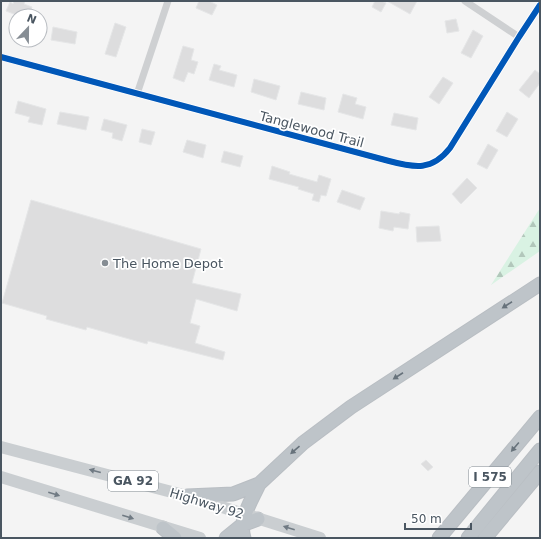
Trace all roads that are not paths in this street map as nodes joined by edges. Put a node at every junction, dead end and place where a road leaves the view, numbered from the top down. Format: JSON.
{"nodes":[{"id":1,"x":168,"y":1,"type":"edge"},
{"id":2,"x":465,"y":1,"type":"edge"},
{"id":3,"x":540,"y":5,"type":"edge"},
{"id":4,"x":519,"y":37,"type":"junction"},
{"id":5,"x":1,"y":57,"type":"edge"},
{"id":6,"x":137,"y":94,"type":"junction"},
{"id":7,"x":540,"y":284,"type":"edge"},
{"id":8,"x":540,"y":416,"type":"edge"},
{"id":9,"x":1,"y":447,"type":"edge"},
{"id":10,"x":540,"y":450,"type":"edge"},
{"id":11,"x":540,"y":472,"type":"edge"},
{"id":12,"x":1,"y":477,"type":"edge"},
{"id":13,"x":17,"y":482,"type":"junction"},
{"id":14,"x":259,"y":484,"type":"junction"},
{"id":15,"x":1,"y":486,"type":"edge"},
{"id":16,"x":187,"y":496,"type":"junction"},
{"id":17,"x":258,"y":519,"type":"joint"},
{"id":18,"x":243,"y":520,"type":"junction"},
{"id":19,"x":164,"y":528,"type":"junction"},
{"id":20,"x":175,"y":538,"type":"edge"},
{"id":21,"x":200,"y":538,"type":"edge"},
{"id":22,"x":226,"y":538,"type":"edge"},
{"id":23,"x":244,"y":538,"type":"edge"},
{"id":24,"x":320,"y":538,"type":"edge"},
{"id":25,"x":439,"y":538,"type":"edge"},
{"id":26,"x":468,"y":538,"type":"edge"},
{"id":27,"x":485,"y":538,"type":"edge"}],
"edges":[{"from":1,"to":6,"type":"street"},
{"from":2,"to":4,"type":"street"},
{"from":3,"to":4,"type":"street","name":"Tanglewood Trail"},
{"from":4,"to":6,"type":"street","name":"Tanglewood Trail"},
{"from":5,"to":6,"type":"street","name":"Tanglewood Trail"},
{"from":7,"to":14,"type":"highway","one_way":true},
{"from":8,"to":25,"type":"highway","number":"I 575","one_way":true},
{"from":16,"to":9,"type":"main road","name":"Highway 92","number":"GA 92","one_way":true},
{"from":10,"to":26,"type":"highway"},
{"from":11,"to":27,"type":"highway","number":"I 575"},
{"from":12,"to":13,"type":"main road","number":"GA 92"},
{"from":13,"to":15,"type":"main road"},
{"from":13,"to":19,"type":"main road","number":"GA 92","one_way":true},
{"from":14,"to":16,"type":"highway"},
{"from":14,"to":18,"type":"highway"},
{"from":16,"to":18,"type":"main road","name":"Highway 92","number":"GA 92"},
{"from":17,"to":18,"type":"highway"},
{"from":24,"to":17,"type":"main road","name":"Highway 92","one_way":true},
{"from":18,"to":22,"type":"highway"},
{"from":18,"to":23,"type":"highway"},
{"from":19,"to":20,"type":"highway"},
{"from":19,"to":21,"type":"main road","number":"GA 92"}]}
